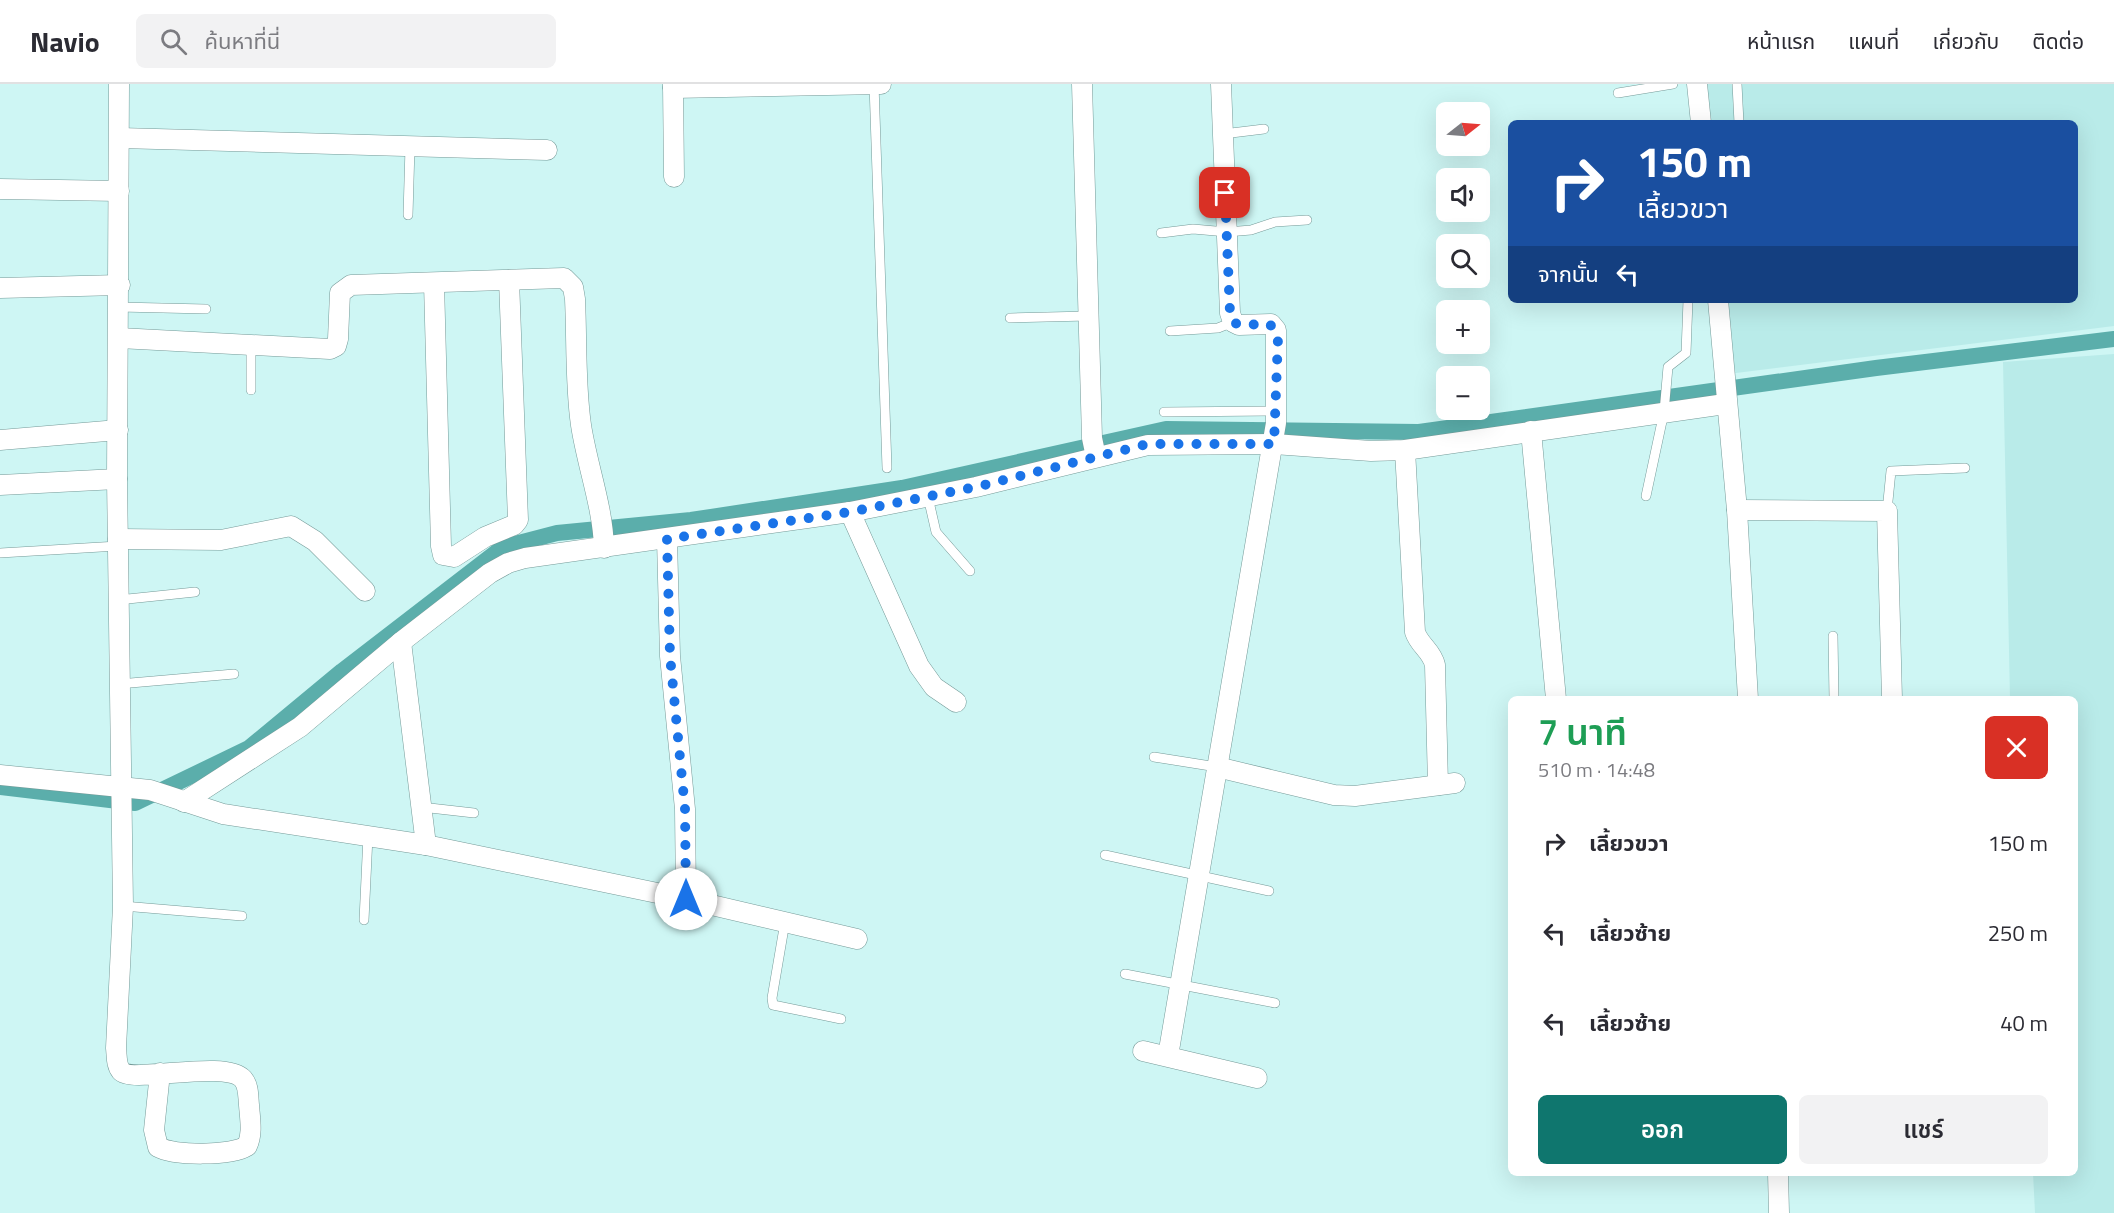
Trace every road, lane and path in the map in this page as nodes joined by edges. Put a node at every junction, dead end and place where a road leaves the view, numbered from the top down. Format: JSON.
{"nodes":[{"id":1,"x":119,"y":84,"type":"edge"},
{"id":2,"x":874,"y":84,"type":"edge"},
{"id":3,"x":881,"y":84,"type":"edge"},
{"id":4,"x":1082,"y":84,"type":"edge"},
{"id":5,"x":1221,"y":84,"type":"edge"},
{"id":6,"x":1673,"y":84,"type":"edge"},
{"id":7,"x":1697,"y":84,"type":"edge"},
{"id":8,"x":1737,"y":84,"type":"edge"},
{"id":9,"x":673,"y":86,"type":"edge"},
{"id":10,"x":1618,"y":93,"type":"dead end"},
{"id":11,"x":1701,"y":120,"type":"edge"},
{"id":12,"x":1739,"y":120,"type":"edge"},
{"id":13,"x":1264,"y":129,"type":"dead end"},
{"id":14,"x":1223,"y":134,"type":"junction"},
{"id":15,"x":120,"y":138,"type":"junction"},
{"id":16,"x":410,"y":147,"type":"junction"},
{"id":17,"x":548,"y":150,"type":"dead end"},
{"id":18,"x":674,"y":177,"type":"dead end"},
{"id":19,"x":0,"y":189,"type":"edge"},
{"id":20,"x":119,"y":191,"type":"junction"},
{"id":21,"x":408,"y":215,"type":"dead end"},
{"id":22,"x":1307,"y":220,"type":"dead end"},
{"id":23,"x":1227,"y":232,"type":"junction"},
{"id":24,"x":1161,"y":233,"type":"dead end"},
{"id":25,"x":509,"y":280,"type":"junction"},
{"id":26,"x":434,"y":283,"type":"junction"},
{"id":27,"x":120,"y":285,"type":"junction"},
{"id":28,"x":0,"y":288,"type":"edge"},
{"id":29,"x":1688,"y":303,"type":"edge"},
{"id":30,"x":1718,"y":303,"type":"edge"},
{"id":31,"x":119,"y":307,"type":"junction"},
{"id":32,"x":206,"y":309,"type":"dead end"},
{"id":33,"x":1088,"y":316,"type":"junction"},
{"id":34,"x":1010,"y":318,"type":"dead end"},
{"id":35,"x":1233,"y":322,"type":"junction"},
{"id":36,"x":1170,"y":331,"type":"dead end"},
{"id":37,"x":119,"y":338,"type":"junction"},
{"id":38,"x":251,"y":345,"type":"junction"},
{"id":39,"x":251,"y":390,"type":"dead end"},
{"id":40,"x":1725,"y":394,"type":"junction"},
{"id":41,"x":1664,"y":407,"type":"junction"},
{"id":42,"x":1164,"y":412,"type":"dead end"},
{"id":43,"x":1275,"y":429,"type":"junction"},
{"id":44,"x":118,"y":430,"type":"junction"},
{"id":45,"x":1531,"y":431,"type":"junction"},
{"id":46,"x":0,"y":440,"type":"edge"},
{"id":47,"x":1094,"y":449,"type":"junction"},
{"id":48,"x":1405,"y":450,"type":"junction"},
{"id":49,"x":887,"y":468,"type":"dead end"},
{"id":50,"x":1965,"y":468,"type":"dead end"},
{"id":51,"x":117,"y":479,"type":"junction"},
{"id":52,"x":0,"y":484,"type":"edge"},
{"id":53,"x":1646,"y":496,"type":"dead end"},
{"id":54,"x":928,"y":497,"type":"junction"},
{"id":55,"x":1737,"y":510,"type":"junction"},
{"id":56,"x":1887,"y":511,"type":"junction"},
{"id":57,"x":850,"y":512,"type":"junction"},
{"id":58,"x":604,"y":536,"type":"junction"},
{"id":59,"x":667,"y":539,"type":"junction"},
{"id":60,"x":118,"y":543,"type":"junction"},
{"id":61,"x":0,"y":553,"type":"edge"},
{"id":62,"x":970,"y":571,"type":"dead end"},
{"id":63,"x":365,"y":591,"type":"dead end"},
{"id":64,"x":195,"y":592,"type":"dead end"},
{"id":65,"x":118,"y":600,"type":"junction"},
{"id":66,"x":1833,"y":636,"type":"dead end"},
{"id":67,"x":401,"y":642,"type":"junction"},
{"id":68,"x":234,"y":674,"type":"dead end"},
{"id":69,"x":119,"y":684,"type":"junction"},
{"id":70,"x":1556,"y":696,"type":"edge"},
{"id":71,"x":1748,"y":696,"type":"edge"},
{"id":72,"x":1834,"y":696,"type":"edge"},
{"id":73,"x":1892,"y":696,"type":"edge"},
{"id":74,"x":956,"y":702,"type":"dead end"},
{"id":75,"x":1154,"y":757,"type":"dead end"},
{"id":76,"x":1217,"y":767,"type":"junction"},
{"id":77,"x":0,"y":775,"type":"edge"},
{"id":78,"x":120,"y":796,"type":"junction"},
{"id":79,"x":180,"y":800,"type":"junction"},
{"id":80,"x":421,"y":807,"type":"junction"},
{"id":81,"x":474,"y":813,"type":"dead end"},
{"id":82,"x":368,"y":836,"type":"junction"},
{"id":83,"x":426,"y":845,"type":"junction"},
{"id":84,"x":1105,"y":855,"type":"dead end"},
{"id":85,"x":1199,"y":876,"type":"junction"},
{"id":86,"x":1269,"y":891,"type":"dead end"},
{"id":87,"x":686,"y":899,"type":"junction"},
{"id":88,"x":123,"y":906,"type":"junction"},
{"id":89,"x":242,"y":916,"type":"dead end"},
{"id":90,"x":364,"y":920,"type":"dead end"},
{"id":91,"x":785,"y":922,"type":"junction"},
{"id":92,"x":857,"y":939,"type":"dead end"},
{"id":93,"x":1125,"y":974,"type":"dead end"},
{"id":94,"x":1180,"y":985,"type":"junction"},
{"id":95,"x":1275,"y":1003,"type":"dead end"},
{"id":96,"x":841,"y":1019,"type":"dead end"},
{"id":97,"x":1143,"y":1051,"type":"dead end"},
{"id":98,"x":1168,"y":1056,"type":"junction"},
{"id":99,"x":160,"y":1073,"type":"junction"},
{"id":100,"x":1257,"y":1078,"type":"dead end"},
{"id":101,"x":1778,"y":1176,"type":"edge"},
{"id":102,"x":1779,"y":1213,"type":"edge"}],
"edges":[{"from":1,"to":15,"type":"street"},
{"from":2,"to":3,"type":"street"},
{"from":2,"to":9,"type":"street"},
{"from":2,"to":49,"type":"lane"},
{"from":4,"to":33,"type":"street"},
{"from":5,"to":14,"type":"street"},
{"from":6,"to":10,"type":"lane"},
{"from":7,"to":11,"type":"street"},
{"from":8,"to":12,"type":"lane"},
{"from":9,"to":18,"type":"street"},
{"from":13,"to":14,"type":"lane"},
{"from":14,"to":23,"type":"street"},
{"from":15,"to":16,"type":"street"},
{"from":15,"to":20,"type":"street"},
{"from":16,"to":17,"type":"street"},
{"from":16,"to":21,"type":"lane"},
{"from":19,"to":20,"type":"street"},
{"from":20,"to":27,"type":"street"},
{"from":22,"to":23,"type":"lane"},
{"from":23,"to":24,"type":"lane"},
{"from":23,"to":35,"type":"street"},
{"from":25,"to":26,"type":"street"},
{"from":25,"to":26,"type":"street"},
{"from":25,"to":58,"type":"street"},
{"from":26,"to":38,"type":"street"},
{"from":27,"to":28,"type":"street"},
{"from":27,"to":31,"type":"street"},
{"from":29,"to":41,"type":"lane"},
{"from":30,"to":40,"type":"street"},
{"from":31,"to":32,"type":"lane"},
{"from":31,"to":37,"type":"street"},
{"from":33,"to":34,"type":"lane"},
{"from":33,"to":47,"type":"street"},
{"from":35,"to":36,"type":"lane"},
{"from":35,"to":43,"type":"street"},
{"from":37,"to":38,"type":"street"},
{"from":37,"to":44,"type":"street"},
{"from":38,"to":39,"type":"lane"},
{"from":40,"to":41,"type":"street"},
{"from":40,"to":55,"type":"street"},
{"from":41,"to":45,"type":"street"},
{"from":41,"to":53,"type":"lane"},
{"from":42,"to":43,"type":"lane"},
{"from":43,"to":47,"type":"street"},
{"from":43,"to":48,"type":"street"},
{"from":43,"to":76,"type":"street"},
{"from":44,"to":46,"type":"street"},
{"from":44,"to":51,"type":"street"},
{"from":45,"to":48,"type":"street"},
{"from":45,"to":70,"type":"street"},
{"from":47,"to":54,"type":"street"},
{"from":48,"to":76,"type":"street"},
{"from":50,"to":56,"type":"lane"},
{"from":51,"to":52,"type":"street"},
{"from":51,"to":60,"type":"street"},
{"from":54,"to":57,"type":"street"},
{"from":54,"to":62,"type":"lane"},
{"from":55,"to":56,"type":"street"},
{"from":55,"to":71,"type":"street"},
{"from":56,"to":73,"type":"street"},
{"from":57,"to":59,"type":"street"},
{"from":57,"to":74,"type":"street"},
{"from":58,"to":59,"type":"street"},
{"from":58,"to":67,"type":"street"},
{"from":59,"to":87,"type":"street"},
{"from":60,"to":61,"type":"lane"},
{"from":60,"to":63,"type":"street"},
{"from":60,"to":65,"type":"street"},
{"from":64,"to":65,"type":"lane"},
{"from":65,"to":69,"type":"street"},
{"from":66,"to":72,"type":"lane"},
{"from":67,"to":79,"type":"street"},
{"from":67,"to":80,"type":"street"},
{"from":68,"to":69,"type":"lane"},
{"from":69,"to":78,"type":"street"},
{"from":75,"to":76,"type":"lane"},
{"from":76,"to":85,"type":"street"},
{"from":77,"to":78,"type":"street"},
{"from":78,"to":79,"type":"street"},
{"from":78,"to":88,"type":"street"},
{"from":79,"to":82,"type":"street"},
{"from":80,"to":81,"type":"lane"},
{"from":80,"to":83,"type":"street"},
{"from":82,"to":83,"type":"street"},
{"from":82,"to":90,"type":"lane"},
{"from":83,"to":87,"type":"street"},
{"from":84,"to":85,"type":"lane"},
{"from":85,"to":86,"type":"lane"},
{"from":85,"to":94,"type":"street"},
{"from":87,"to":91,"type":"street"},
{"from":88,"to":89,"type":"lane"},
{"from":88,"to":99,"type":"street"},
{"from":91,"to":92,"type":"street"},
{"from":91,"to":96,"type":"lane"},
{"from":93,"to":94,"type":"lane"},
{"from":94,"to":95,"type":"lane"},
{"from":94,"to":98,"type":"street"},
{"from":97,"to":98,"type":"street"},
{"from":98,"to":100,"type":"street"},
{"from":99,"to":99,"type":"street"},
{"from":101,"to":102,"type":"street"}]}
